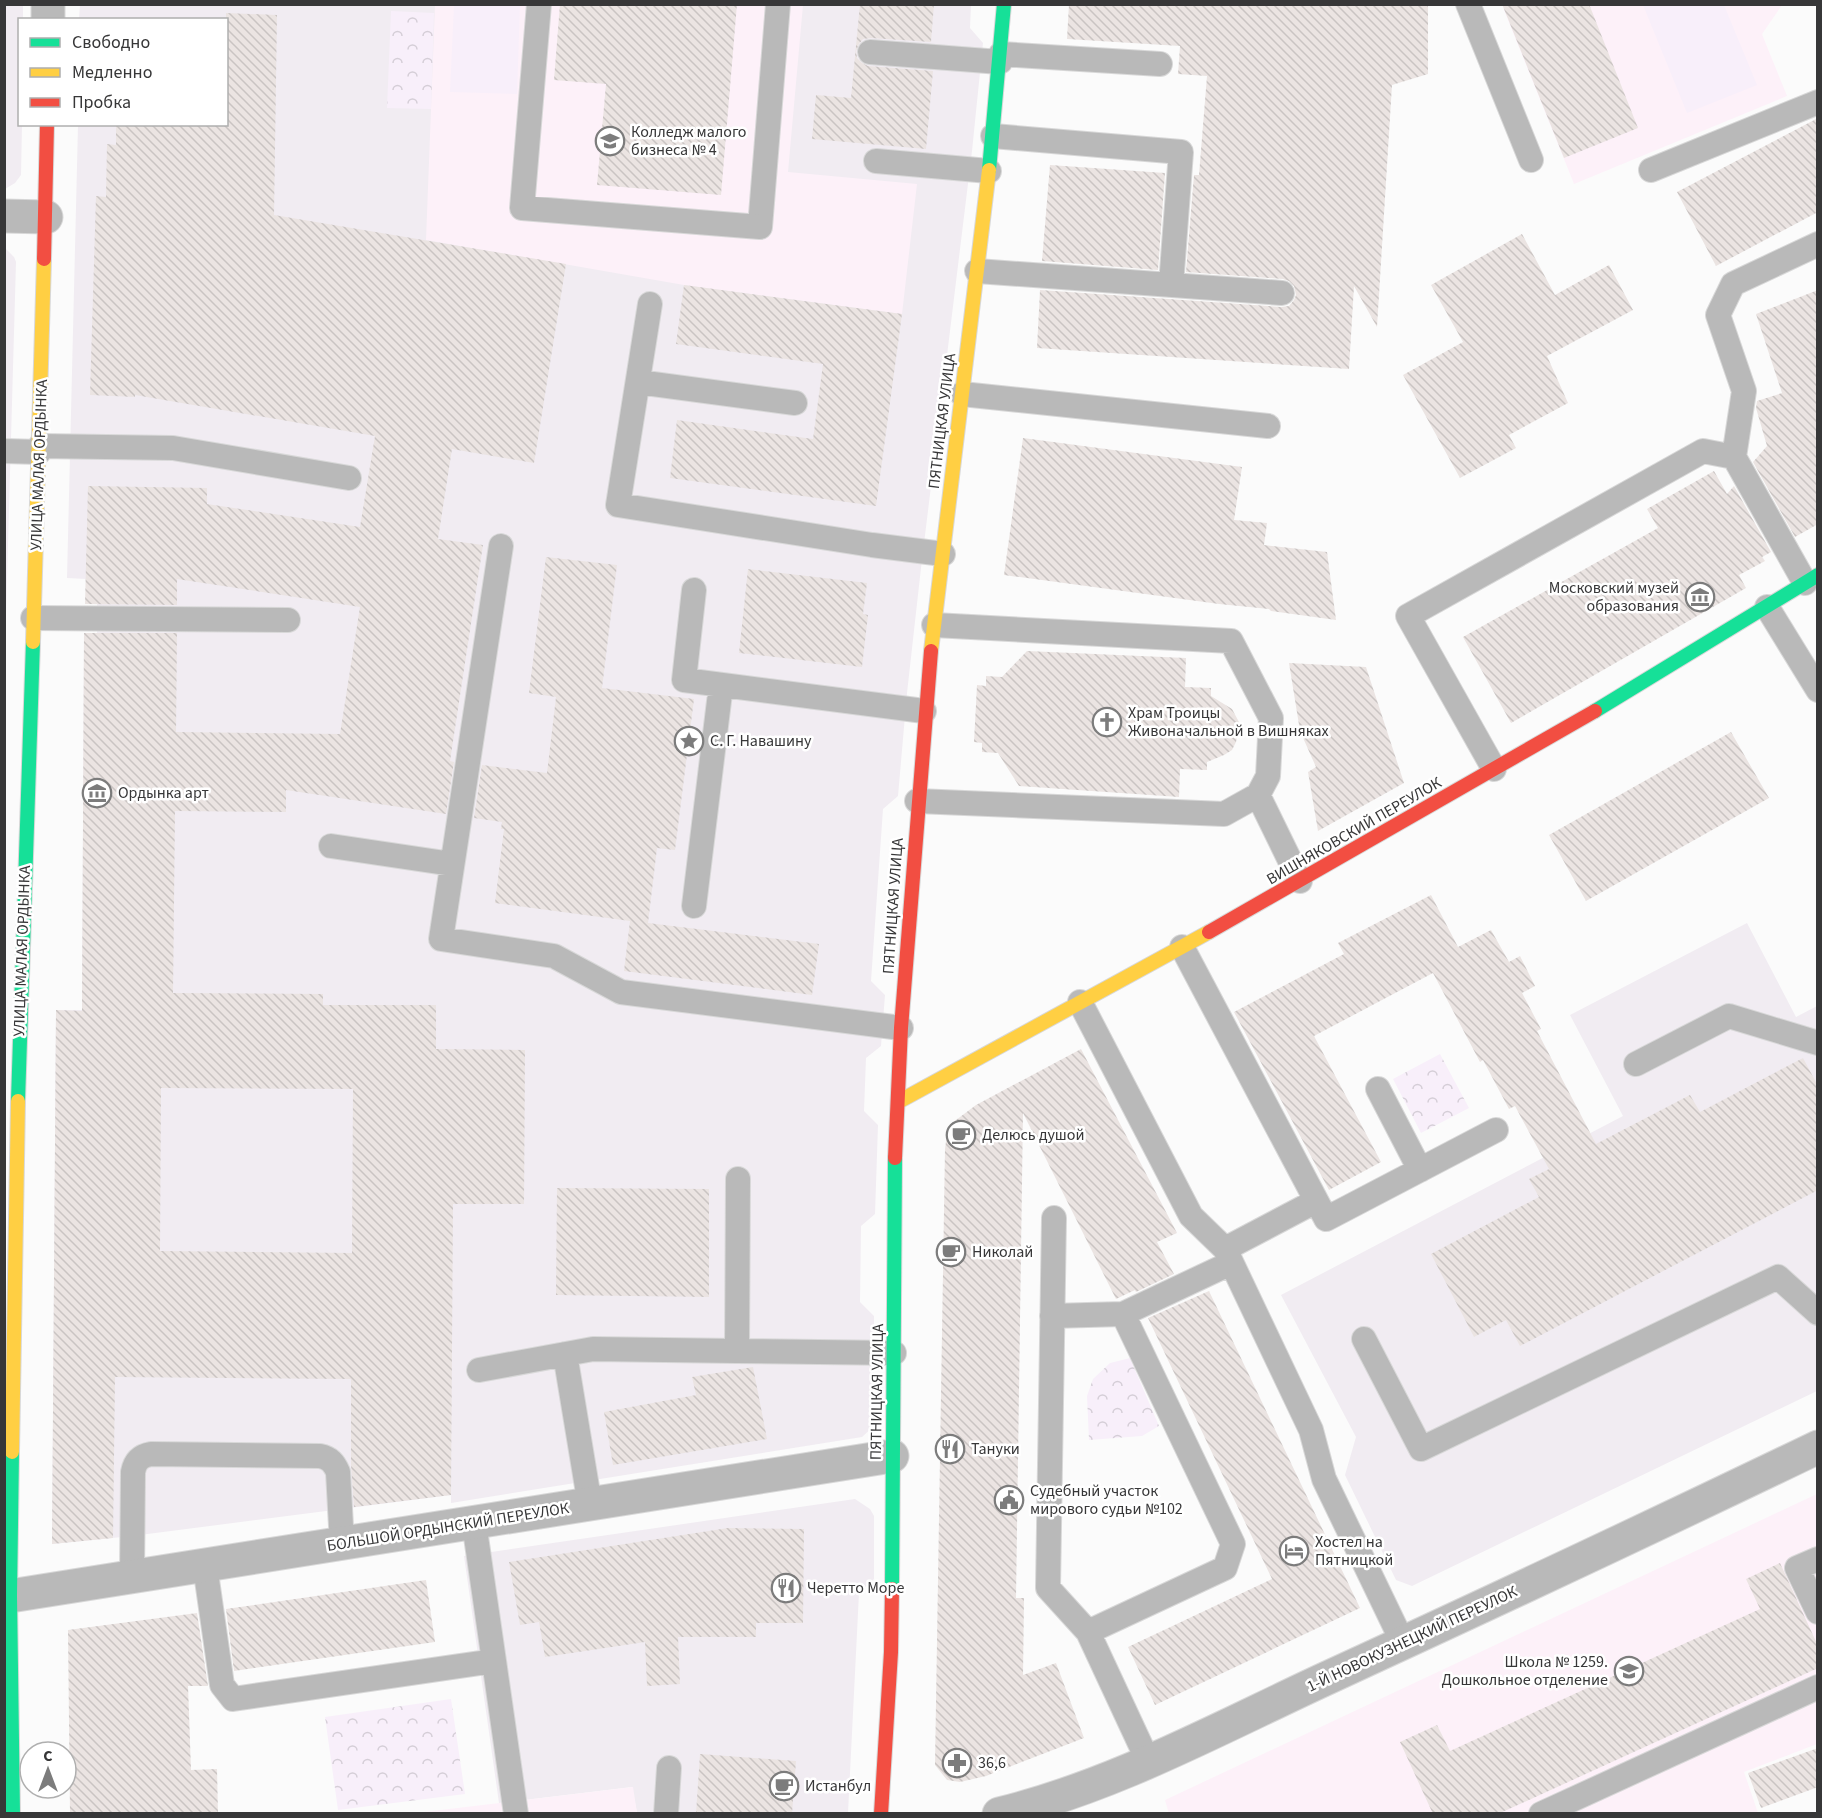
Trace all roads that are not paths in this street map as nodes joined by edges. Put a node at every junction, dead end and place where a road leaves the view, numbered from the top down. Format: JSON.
{"nodes":[{"id":1,"x":539,"y":4,"type":"edge"},
{"id":2,"x":778,"y":4,"type":"edge"},
{"id":3,"x":1004,"y":4,"type":"edge"},
{"id":4,"x":1468,"y":4,"type":"edge"},
{"id":5,"x":870,"y":52,"type":"dead end"},
{"id":6,"x":1001,"y":58,"type":"junction"},
{"id":7,"x":1160,"y":64,"type":"dead end"},
{"id":8,"x":1818,"y":102,"type":"edge"},
{"id":9,"x":47,"y":126,"type":"edge"},
{"id":10,"x":993,"y":136,"type":"junction"},
{"id":11,"x":1531,"y":160,"type":"dead end"},
{"id":12,"x":876,"y":161,"type":"dead end"},
{"id":13,"x":1651,"y":170,"type":"dead end"},
{"id":14,"x":989,"y":171,"type":"junction"},
{"id":15,"x":4,"y":216,"type":"edge"},
{"id":16,"x":46,"y":217,"type":"junction"},
{"id":17,"x":1818,"y":244,"type":"edge"},
{"id":18,"x":977,"y":271,"type":"junction"},
{"id":19,"x":1171,"y":285,"type":"junction"},
{"id":20,"x":1282,"y":293,"type":"dead end"},
{"id":21,"x":650,"y":304,"type":"dead end"},
{"id":22,"x":638,"y":382,"type":"junction"},
{"id":23,"x":962,"y":394,"type":"junction"},
{"id":24,"x":795,"y":403,"type":"dead end"},
{"id":25,"x":1268,"y":426,"type":"dead end"},
{"id":26,"x":40,"y":449,"type":"junction"},
{"id":27,"x":4,"y":451,"type":"edge"},
{"id":28,"x":1734,"y":457,"type":"junction"},
{"id":29,"x":349,"y":478,"type":"dead end"},
{"id":30,"x":501,"y":546,"type":"dead end"},
{"id":31,"x":943,"y":554,"type":"junction"},
{"id":32,"x":1811,"y":579,"type":"edge"},
{"id":33,"x":694,"y":590,"type":"dead end"},
{"id":34,"x":1767,"y":607,"type":"junction"},
{"id":35,"x":33,"y":618,"type":"junction"},
{"id":36,"x":288,"y":620,"type":"dead end"},
{"id":37,"x":934,"y":625,"type":"junction"},
{"id":38,"x":721,"y":685,"type":"junction"},
{"id":39,"x":1818,"y":690,"type":"edge"},
{"id":40,"x":924,"y":711,"type":"junction"},
{"id":41,"x":1494,"y":769,"type":"junction"},
{"id":42,"x":1258,"y":795,"type":"junction"},
{"id":43,"x":917,"y":801,"type":"junction"},
{"id":44,"x":331,"y":846,"type":"dead end"},
{"id":45,"x":453,"y":864,"type":"junction"},
{"id":46,"x":1300,"y":881,"type":"junction"},
{"id":47,"x":694,"y":906,"type":"dead end"},
{"id":48,"x":1182,"y":947,"type":"junction"},
{"id":49,"x":1080,"y":1002,"type":"junction"},
{"id":50,"x":901,"y":1028,"type":"junction"},
{"id":51,"x":1818,"y":1043,"type":"edge"},
{"id":52,"x":12,"y":1057,"type":"edge"},
{"id":53,"x":1636,"y":1064,"type":"dead end"},
{"id":54,"x":1377,"y":1089,"type":"dead end"},
{"id":55,"x":898,"y":1102,"type":"junction"},
{"id":56,"x":1496,"y":1130,"type":"dead end"},
{"id":57,"x":1420,"y":1170,"type":"junction"},
{"id":58,"x":738,"y":1179,"type":"dead end"},
{"id":59,"x":1316,"y":1201,"type":"junction"},
{"id":60,"x":1054,"y":1218,"type":"dead end"},
{"id":61,"x":1228,"y":1256,"type":"junction"},
{"id":62,"x":1818,"y":1313,"type":"edge"},
{"id":63,"x":1123,"y":1314,"type":"junction"},
{"id":64,"x":1052,"y":1316,"type":"junction"},
{"id":65,"x":1364,"y":1340,"type":"dead end"},
{"id":66,"x":737,"y":1351,"type":"junction"},
{"id":67,"x":894,"y":1353,"type":"junction"},
{"id":68,"x":565,"y":1354,"type":"junction"},
{"id":69,"x":479,"y":1370,"type":"dead end"},
{"id":70,"x":1818,"y":1447,"type":"edge"},
{"id":71,"x":892,"y":1456,"type":"junction"},
{"id":72,"x":590,"y":1504,"type":"junction"},
{"id":73,"x":474,"y":1523,"type":"junction"},
{"id":74,"x":342,"y":1544,"type":"junction"},
{"id":75,"x":1818,"y":1559,"type":"edge"},
{"id":76,"x":205,"y":1566,"type":"junction"},
{"id":77,"x":132,"y":1578,"type":"junction"},
{"id":78,"x":8,"y":1597,"type":"edge"},
{"id":79,"x":1818,"y":1612,"type":"edge"},
{"id":80,"x":1088,"y":1632,"type":"junction"},
{"id":81,"x":1403,"y":1643,"type":"junction"},
{"id":82,"x":494,"y":1661,"type":"junction"},
{"id":83,"x":1818,"y":1687,"type":"edge"},
{"id":84,"x":1148,"y":1761,"type":"junction"},
{"id":85,"x":669,"y":1768,"type":"dead end"},
{"id":86,"x":1015,"y":1812,"type":"edge"},
{"id":87,"x":13,"y":1814,"type":"edge"},
{"id":88,"x":516,"y":1814,"type":"edge"},
{"id":89,"x":666,"y":1814,"type":"edge"},
{"id":90,"x":881,"y":1814,"type":"edge"},
{"id":91,"x":1541,"y":1814,"type":"edge"}],
"edges":[{"from":1,"to":2,"type":"lane"},
{"from":3,"to":6,"type":"street","name":"ПЯТНИЦКАЯ УЛИЦА"},
{"from":4,"to":11,"type":"lane"},
{"from":5,"to":6,"type":"lane"},
{"from":6,"to":7,"type":"lane"},
{"from":6,"to":10,"type":"street","name":"ПЯТНИЦКАЯ УЛИЦА"},
{"from":8,"to":13,"type":"lane"},
{"from":9,"to":16,"type":"street","name":"УЛИЦА МАЛАЯ ОРДЫНКА"},
{"from":10,"to":14,"type":"street","name":"ПЯТНИЦКАЯ УЛИЦА"},
{"from":10,"to":19,"type":"lane"},
{"from":12,"to":14,"type":"lane"},
{"from":14,"to":18,"type":"street","name":"ПЯТНИЦКАЯ УЛИЦА"},
{"from":15,"to":16,"type":"street"},
{"from":16,"to":26,"type":"street","name":"УЛИЦА МАЛАЯ ОРДЫНКА"},
{"from":17,"to":28,"type":"lane"},
{"from":18,"to":19,"type":"lane"},
{"from":18,"to":23,"type":"street","name":"ПЯТНИЦКАЯ УЛИЦА"},
{"from":19,"to":20,"type":"lane"},
{"from":21,"to":22,"type":"lane"},
{"from":22,"to":24,"type":"lane"},
{"from":22,"to":31,"type":"lane"},
{"from":23,"to":25,"type":"lane"},
{"from":23,"to":31,"type":"street","name":"ПЯТНИЦКАЯ УЛИЦА"},
{"from":26,"to":27,"type":"lane"},
{"from":26,"to":29,"type":"lane"},
{"from":26,"to":35,"type":"street","name":"УЛИЦА МАЛАЯ ОРДЫНКА"},
{"from":28,"to":32,"type":"lane"},
{"from":28,"to":41,"type":"lane"},
{"from":30,"to":45,"type":"lane"},
{"from":31,"to":37,"type":"street","name":"ПЯТНИЦКАЯ УЛИЦА"},
{"from":32,"to":34,"type":"street","name":"ВИШНЯКОВСКИЙ ПЕРЕУЛОК"},
{"from":33,"to":38,"type":"lane"},
{"from":34,"to":39,"type":"lane"},
{"from":34,"to":41,"type":"street","name":"ВИШНЯКОВСКИЙ ПЕРЕУЛОК"},
{"from":35,"to":36,"type":"lane"},
{"from":35,"to":52,"type":"street","name":"УЛИЦА МАЛАЯ ОРДЫНКА"},
{"from":37,"to":40,"type":"street","name":"ПЯТНИЦКАЯ УЛИЦА"},
{"from":37,"to":42,"type":"lane"},
{"from":38,"to":40,"type":"lane"},
{"from":38,"to":47,"type":"lane"},
{"from":40,"to":43,"type":"street","name":"ПЯТНИЦКАЯ УЛИЦА"},
{"from":41,"to":46,"type":"street","name":"ВИШНЯКОВСКИЙ ПЕРЕУЛОК"},
{"from":42,"to":43,"type":"lane"},
{"from":42,"to":46,"type":"lane"},
{"from":43,"to":50,"type":"street","name":"ПЯТНИЦКАЯ УЛИЦА"},
{"from":44,"to":45,"type":"lane"},
{"from":45,"to":50,"type":"lane"},
{"from":46,"to":48,"type":"street","name":"ВИШНЯКОВСКИЙ ПЕРЕУЛОК"},
{"from":48,"to":49,"type":"street","name":"ВИШНЯКОВСКИЙ ПЕРЕУЛОК"},
{"from":48,"to":59,"type":"lane"},
{"from":49,"to":55,"type":"street","name":"ВИШНЯКОВСКИЙ ПЕРЕУЛОК"},
{"from":49,"to":61,"type":"lane"},
{"from":50,"to":55,"type":"street","name":"ПЯТНИЦКАЯ УЛИЦА"},
{"from":51,"to":53,"type":"lane"},
{"from":52,"to":78,"type":"street","name":"УЛИЦА МАЛАЯ ОРДЫНКА"},
{"from":54,"to":57,"type":"lane"},
{"from":55,"to":67,"type":"street","name":"ПЯТНИЦКАЯ УЛИЦА"},
{"from":56,"to":57,"type":"lane"},
{"from":57,"to":59,"type":"lane"},
{"from":58,"to":66,"type":"lane"},
{"from":59,"to":61,"type":"lane"},
{"from":60,"to":64,"type":"lane"},
{"from":61,"to":63,"type":"lane"},
{"from":61,"to":81,"type":"lane"},
{"from":62,"to":65,"type":"lane"},
{"from":63,"to":64,"type":"lane"},
{"from":63,"to":80,"type":"lane"},
{"from":64,"to":80,"type":"lane"},
{"from":66,"to":67,"type":"lane"},
{"from":66,"to":68,"type":"lane"},
{"from":67,"to":71,"type":"street","name":"ПЯТНИЦКАЯ УЛИЦА"},
{"from":68,"to":69,"type":"lane"},
{"from":68,"to":72,"type":"lane"},
{"from":70,"to":81,"type":"street","name":"1-Й НОВОКУЗНЕЦКИЙ ПЕРЕУЛОК"},
{"from":71,"to":72,"type":"street","name":"БОЛЬШОЙ ОРДЫНСКИЙ ПЕРЕУЛОК"},
{"from":71,"to":90,"type":"street","name":"ПЯТНИЦКАЯ УЛИЦА"},
{"from":72,"to":73,"type":"street","name":"БОЛЬШОЙ ОРДЫНСКИЙ ПЕРЕУЛОК"},
{"from":73,"to":74,"type":"street","name":"БОЛЬШОЙ ОРДЫНСКИЙ ПЕРЕУЛОК"},
{"from":73,"to":82,"type":"lane"},
{"from":74,"to":76,"type":"street","name":"БОЛЬШОЙ ОРДЫНСКИЙ ПЕРЕУЛОК"},
{"from":74,"to":77,"type":"lane"},
{"from":75,"to":79,"type":"lane"},
{"from":76,"to":77,"type":"street","name":"БОЛЬШОЙ ОРДЫНСКИЙ ПЕРЕУЛОК"},
{"from":76,"to":82,"type":"lane"},
{"from":77,"to":78,"type":"street","name":"БОЛЬШОЙ ОРДЫНСКИЙ ПЕРЕУЛОК"},
{"from":78,"to":87,"type":"street","name":"УЛИЦА МАЛАЯ ОРДЫНКА"},
{"from":80,"to":84,"type":"lane"},
{"from":81,"to":84,"type":"street","name":"1-Й НОВОКУЗНЕЦКИЙ ПЕРЕУЛОК"},
{"from":82,"to":88,"type":"lane"},
{"from":83,"to":91,"type":"lane"},
{"from":84,"to":86,"type":"street","name":"1-Й НОВОКУЗНЕЦКИЙ ПЕРЕУЛОК"},
{"from":85,"to":89,"type":"lane"}]}
